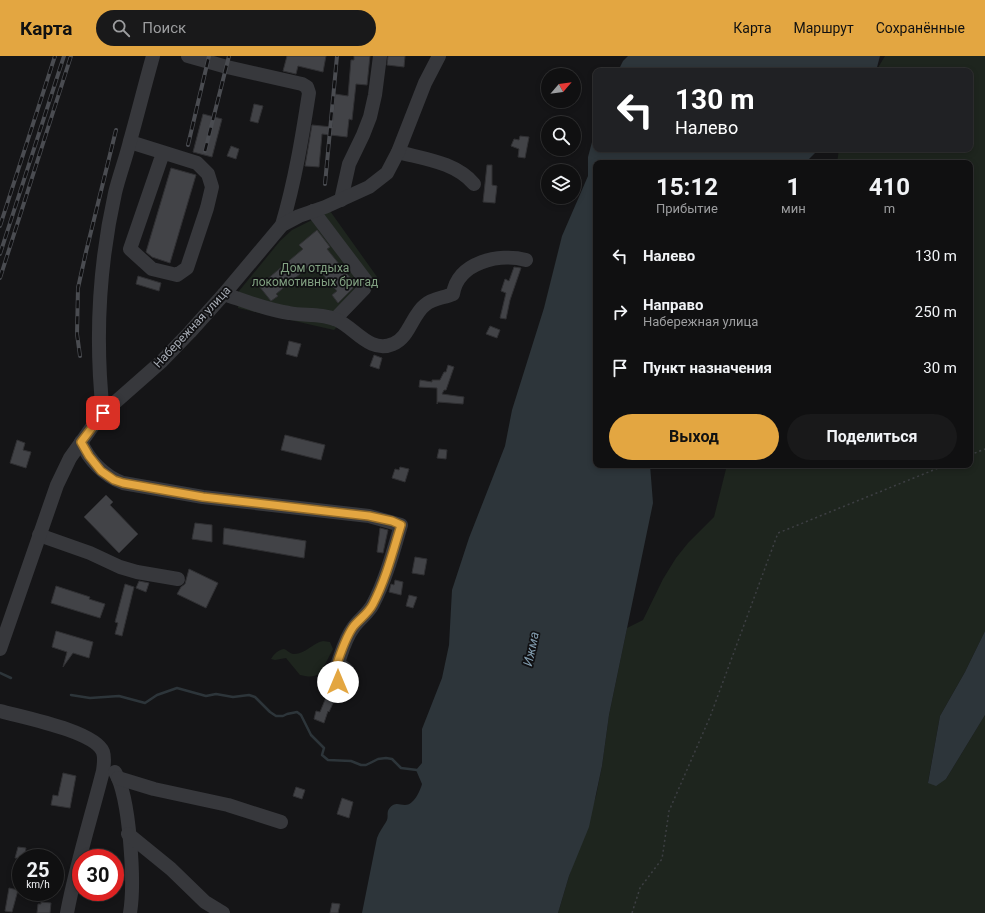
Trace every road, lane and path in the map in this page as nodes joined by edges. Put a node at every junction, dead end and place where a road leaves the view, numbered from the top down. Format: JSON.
{"nodes":[{"id":1,"x":153,"y":56,"type":"edge"},
{"id":2,"x":188,"y":56,"type":"edge"},
{"id":3,"x":380,"y":56,"type":"edge"},
{"id":4,"x":439,"y":56,"type":"edge"},
{"id":5,"x":130,"y":142,"type":"junction"},
{"id":6,"x":398,"y":152,"type":"junction"},
{"id":7,"x":163,"y":153,"type":"junction"},
{"id":8,"x":474,"y":184,"type":"dead end"},
{"id":9,"x":341,"y":200,"type":"junction"},
{"id":10,"x":313,"y":211,"type":"junction"},
{"id":11,"x":282,"y":225,"type":"junction"},
{"id":12,"x":526,"y":260,"type":"dead end"},
{"id":13,"x":224,"y":294,"type":"junction"},
{"id":14,"x":334,"y":319,"type":"junction"},
{"id":15,"x":103,"y":413,"type":"junction"},
{"id":16,"x":81,"y":442,"type":"junction"},
{"id":17,"x":985,"y":449,"type":"edge"},
{"id":18,"x":973,"y":455,"type":"edge"},
{"id":19,"x":939,"y":468,"type":"edge"},
{"id":20,"x":39,"y":535,"type":"junction"},
{"id":21,"x":178,"y":579,"type":"dead end"},
{"id":22,"x":0,"y":648,"type":"edge"},
{"id":23,"x":338,"y":663,"type":"dead end"},
{"id":24,"x":0,"y":711,"type":"edge"},
{"id":25,"x":102,"y":751,"type":"junction"},
{"id":26,"x":118,"y":778,"type":"junction"},
{"id":27,"x":281,"y":822,"type":"dead end"},
{"id":28,"x":128,"y":834,"type":"junction"},
{"id":29,"x":67,"y":913,"type":"edge"},
{"id":30,"x":130,"y":913,"type":"edge"},
{"id":31,"x":223,"y":913,"type":"edge"},
{"id":32,"x":632,"y":913,"type":"edge"}],
"edges":[{"from":1,"to":5,"type":"street"},
{"from":2,"to":11,"type":"street"},
{"from":3,"to":9,"type":"street"},
{"from":4,"to":6,"type":"street","name":"Набережная улица"},
{"from":5,"to":7,"type":"street"},
{"from":5,"to":15,"type":"street"},
{"from":6,"to":8,"type":"street"},
{"from":6,"to":9,"type":"street","name":"Набережная улица"},
{"from":7,"to":7,"type":"street"},
{"from":9,"to":10,"type":"street","name":"Набережная улица"},
{"from":10,"to":11,"type":"street","name":"Набережная улица"},
{"from":10,"to":14,"type":"street"},
{"from":11,"to":13,"type":"street","name":"Набережная улица"},
{"from":12,"to":14,"type":"street"},
{"from":13,"to":14,"type":"street"},
{"from":13,"to":15,"type":"street","name":"Набережная улица"},
{"from":15,"to":16,"type":"street","name":"Набережная улица"},
{"from":16,"to":20,"type":"street","name":"Набережная улица"},
{"from":16,"to":23,"type":"street"},
{"from":17,"to":18,"type":"path"},
{"from":19,"to":32,"type":"path"},
{"from":20,"to":21,"type":"street"},
{"from":20,"to":22,"type":"street","name":"Набережная улица"},
{"from":24,"to":25,"type":"street"},
{"from":25,"to":26,"type":"street"},
{"from":25,"to":29,"type":"street"},
{"from":26,"to":27,"type":"street"},
{"from":26,"to":28,"type":"street"},
{"from":28,"to":30,"type":"street"},
{"from":28,"to":31,"type":"street"}]}
